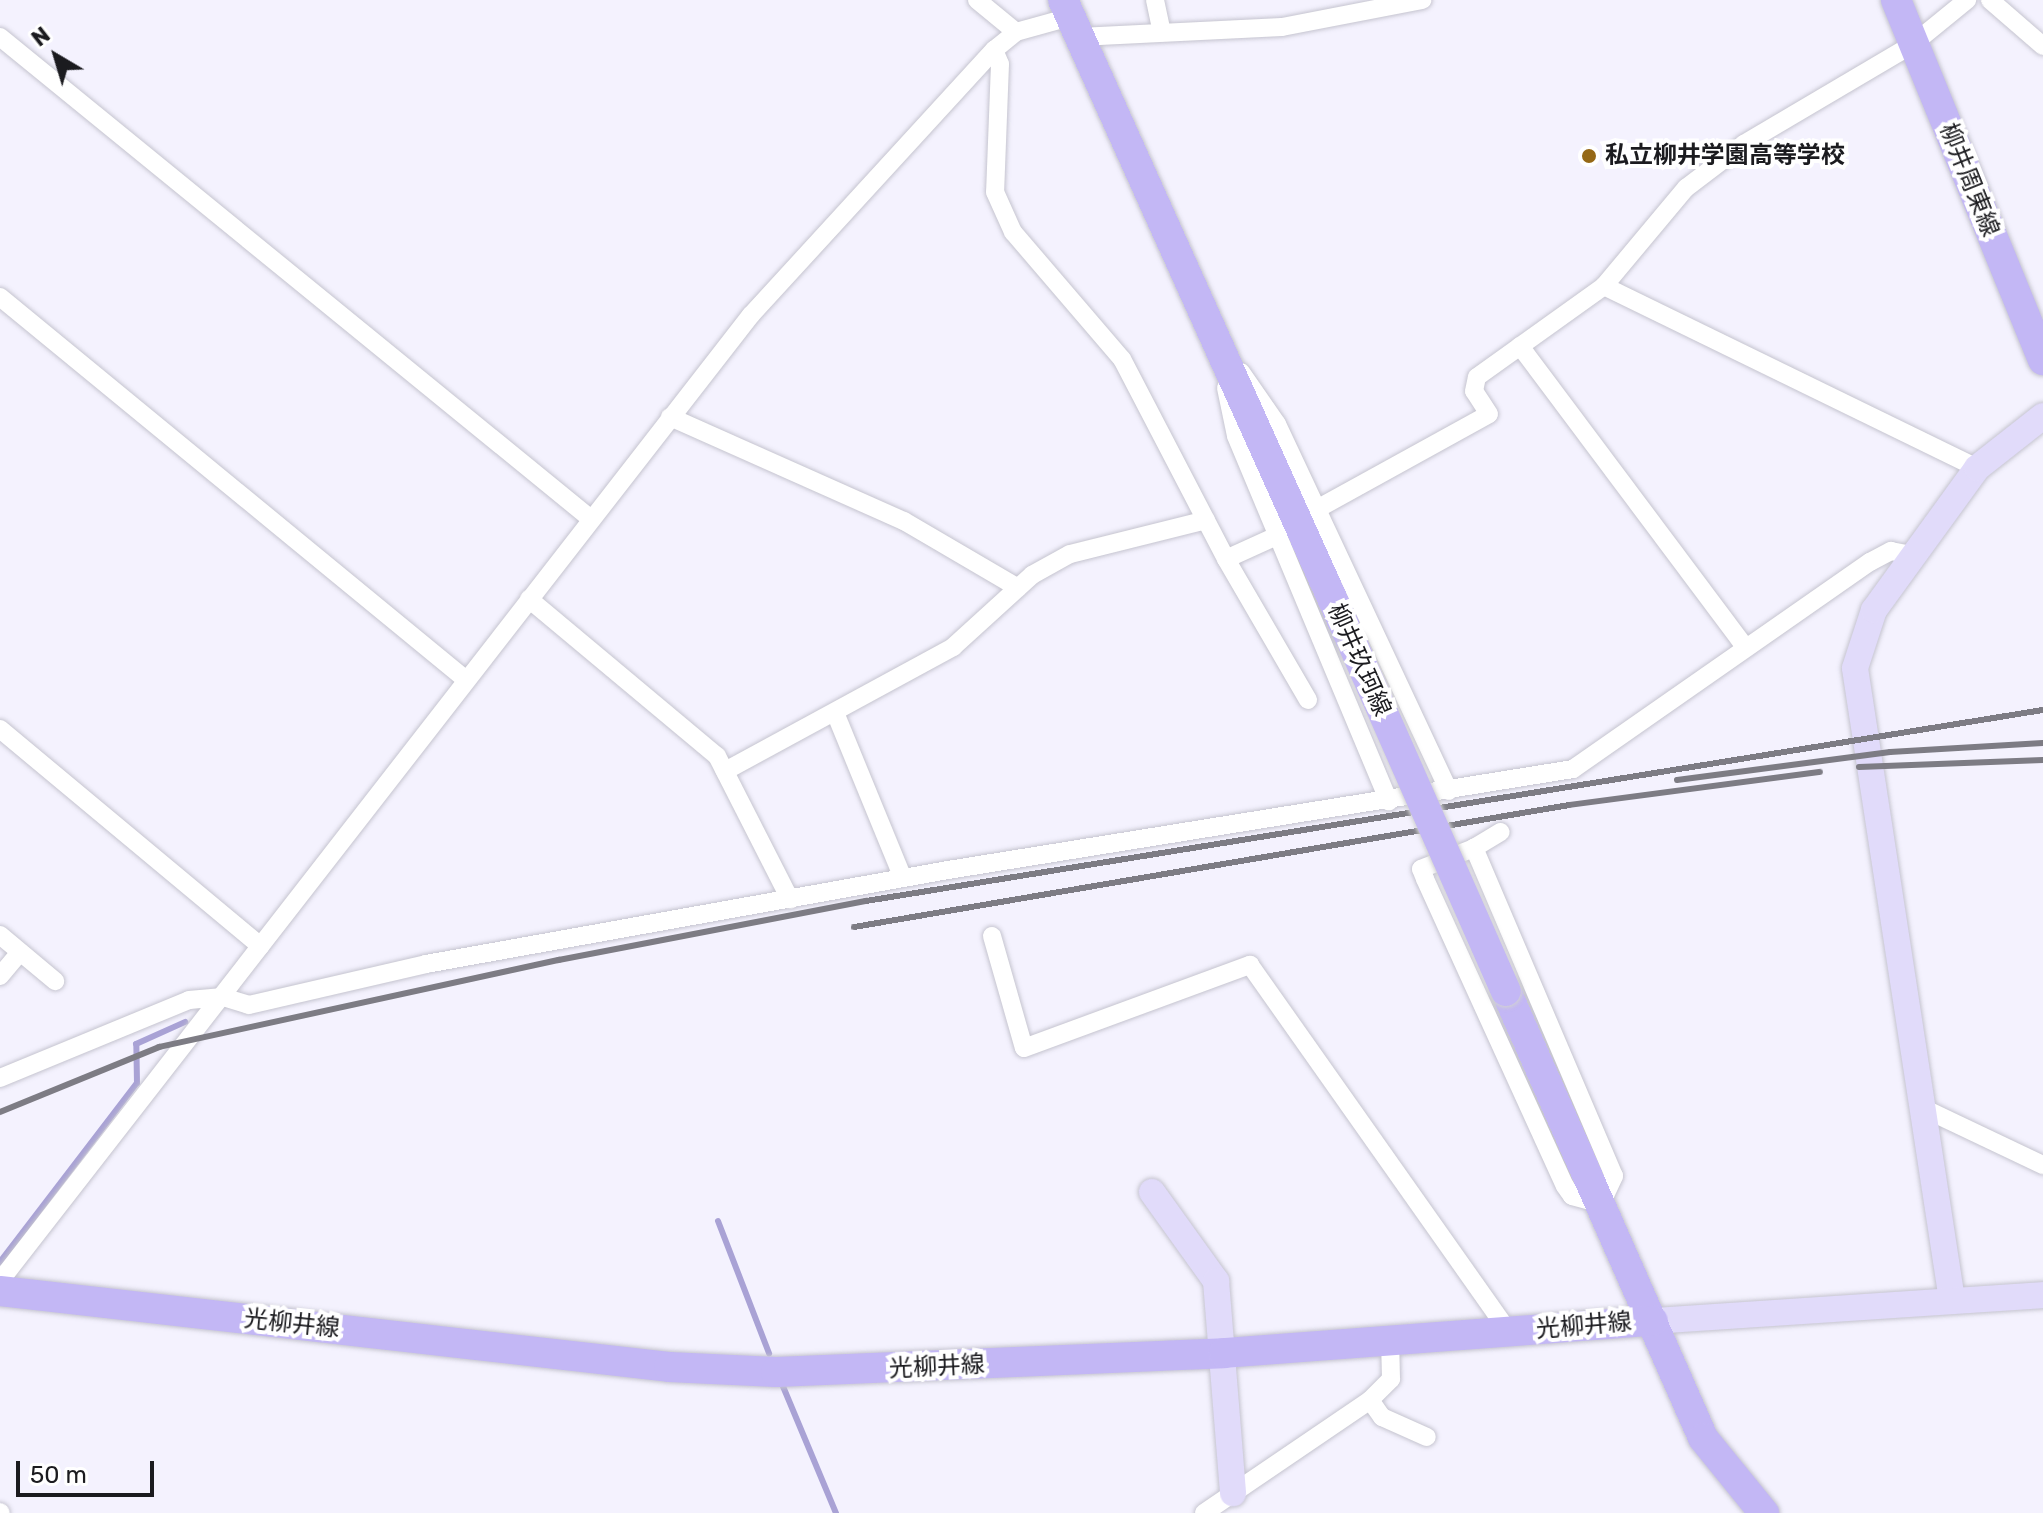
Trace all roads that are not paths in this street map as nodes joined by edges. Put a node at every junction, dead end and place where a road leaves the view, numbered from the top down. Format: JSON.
{"nodes":[{"id":1,"x":977,"y":0,"type":"edge"},
{"id":2,"x":1155,"y":0,"type":"edge"},
{"id":3,"x":1422,"y":0,"type":"edge"},
{"id":4,"x":1896,"y":0,"type":"edge"},
{"id":5,"x":1967,"y":0,"type":"edge"},
{"id":6,"x":1990,"y":0,"type":"edge"},
{"id":7,"x":1071,"y":18,"type":"edge"},
{"id":8,"x":1016,"y":32,"type":"junction"},
{"id":9,"x":1162,"y":32,"type":"junction"},
{"id":10,"x":0,"y":37,"type":"edge"},
{"id":11,"x":1913,"y":44,"type":"junction"},
{"id":12,"x":2043,"y":46,"type":"edge"},
{"id":13,"x":994,"y":50,"type":"junction"},
{"id":14,"x":1604,"y":286,"type":"junction"},
{"id":15,"x":0,"y":297,"type":"edge"},
{"id":16,"x":1520,"y":346,"type":"junction"},
{"id":17,"x":1221,"y":352,"type":"junction"},
{"id":18,"x":2043,"y":360,"type":"edge"},
{"id":19,"x":2043,"y":416,"type":"edge"},
{"id":20,"x":670,"y":417,"type":"junction"},
{"id":21,"x":1977,"y":468,"type":"junction"},
{"id":22,"x":1317,"y":509,"type":"junction"},
{"id":23,"x":591,"y":519,"type":"junction"},
{"id":24,"x":1206,"y":520,"type":"junction"},
{"id":25,"x":1279,"y":535,"type":"junction"},
{"id":26,"x":1912,"y":555,"type":"junction"},
{"id":27,"x":1226,"y":559,"type":"junction"},
{"id":28,"x":1018,"y":588,"type":"junction"},
{"id":29,"x":529,"y":599,"type":"junction"},
{"id":30,"x":1743,"y":644,"type":"junction"},
{"id":31,"x":465,"y":679,"type":"junction"},
{"id":32,"x":1406,"y":698,"type":"junction"},
{"id":33,"x":1308,"y":700,"type":"dead end"},
{"id":34,"x":836,"y":715,"type":"junction"},
{"id":35,"x":1358,"y":719,"type":"junction"},
{"id":36,"x":0,"y":729,"type":"edge"},
{"id":37,"x":725,"y":771,"type":"junction"},
{"id":38,"x":1449,"y":791,"type":"junction"},
{"id":39,"x":1389,"y":801,"type":"junction"},
{"id":40,"x":1501,"y":832,"type":"dead end"},
{"id":41,"x":1474,"y":848,"type":"junction"},
{"id":42,"x":903,"y":878,"type":"junction"},
{"id":43,"x":790,"y":899,"type":"junction"},
{"id":44,"x":0,"y":935,"type":"edge"},
{"id":45,"x":992,"y":936,"type":"dead end"},
{"id":46,"x":260,"y":946,"type":"junction"},
{"id":47,"x":20,"y":952,"type":"junction"},
{"id":48,"x":0,"y":976,"type":"edge"},
{"id":49,"x":55,"y":981,"type":"dead end"},
{"id":50,"x":223,"y":997,"type":"junction"},
{"id":51,"x":1,"y":1076,"type":"edge"},
{"id":52,"x":1925,"y":1109,"type":"junction"},
{"id":53,"x":2043,"y":1165,"type":"edge"},
{"id":54,"x":1152,"y":1192,"type":"dead end"},
{"id":55,"x":1601,"y":1204,"type":"junction"},
{"id":56,"x":0,"y":1281,"type":"edge"},
{"id":57,"x":0,"y":1291,"type":"edge"},
{"id":58,"x":2043,"y":1295,"type":"edge"},
{"id":59,"x":1952,"y":1300,"type":"junction"},
{"id":60,"x":1653,"y":1321,"type":"junction"},
{"id":61,"x":1510,"y":1333,"type":"junction"},
{"id":62,"x":1390,"y":1339,"type":"junction"},
{"id":63,"x":1224,"y":1353,"type":"junction"},
{"id":64,"x":1370,"y":1400,"type":"junction"},
{"id":65,"x":1427,"y":1437,"type":"dead end"},
{"id":66,"x":1236,"y":1503,"type":"edge"},
{"id":67,"x":1204,"y":1513,"type":"edge"},
{"id":68,"x":1764,"y":1513,"type":"edge"}],
"edges":[{"from":1,"to":8,"type":"street"},
{"from":2,"to":9,"type":"street"},
{"from":3,"to":9,"type":"street"},
{"from":4,"to":11,"type":"main road","name":"柳井周東線"},
{"from":5,"to":11,"type":"street"},
{"from":6,"to":12,"type":"street"},
{"from":7,"to":8,"type":"street"},
{"from":7,"to":9,"type":"street"},
{"from":7,"to":17,"type":"main road","name":"柳井玖珂線"},
{"from":8,"to":13,"type":"street"},
{"from":10,"to":23,"type":"street"},
{"from":11,"to":14,"type":"street"},
{"from":11,"to":18,"type":"main road","name":"柳井周東線"},
{"from":13,"to":20,"type":"street"},
{"from":13,"to":24,"type":"street"},
{"from":14,"to":16,"type":"street"},
{"from":14,"to":21,"type":"street"},
{"from":15,"to":31,"type":"street"},
{"from":16,"to":22,"type":"street"},
{"from":16,"to":30,"type":"street"},
{"from":17,"to":22,"type":"street"},
{"from":17,"to":25,"type":"street"},
{"from":17,"to":55,"type":"main road","name":"柳井玖珂線","bridge":true},
{"from":19,"to":21,"type":"street"},
{"from":20,"to":23,"type":"street"},
{"from":20,"to":28,"type":"street"},
{"from":21,"to":26,"type":"street"},
{"from":22,"to":32,"type":"street"},
{"from":23,"to":29,"type":"street"},
{"from":24,"to":27,"type":"street"},
{"from":24,"to":28,"type":"street"},
{"from":25,"to":27,"type":"street"},
{"from":25,"to":35,"type":"street"},
{"from":26,"to":30,"type":"street"},
{"from":26,"to":52,"type":"street"},
{"from":27,"to":33,"type":"street"},
{"from":28,"to":34,"type":"street"},
{"from":29,"to":31,"type":"street"},
{"from":29,"to":37,"type":"street"},
{"from":30,"to":38,"type":"street"},
{"from":31,"to":46,"type":"street"},
{"from":32,"to":35,"type":"street"},
{"from":32,"to":38,"type":"street"},
{"from":34,"to":37,"type":"street"},
{"from":34,"to":42,"type":"street"},
{"from":35,"to":39,"type":"street"},
{"from":36,"to":46,"type":"street"},
{"from":37,"to":43,"type":"street"},
{"from":38,"to":39,"type":"street"},
{"from":39,"to":42,"type":"street"},
{"from":40,"to":41,"type":"street"},
{"from":41,"to":55,"type":"street"},
{"from":41,"to":55,"type":"street"},
{"from":42,"to":43,"type":"street"},
{"from":43,"to":50,"type":"street"},
{"from":44,"to":47,"type":"street"},
{"from":45,"to":61,"type":"street"},
{"from":46,"to":50,"type":"street"},
{"from":47,"to":48,"type":"street"},
{"from":47,"to":49,"type":"street"},
{"from":50,"to":51,"type":"street"},
{"from":50,"to":56,"type":"street"},
{"from":52,"to":53,"type":"street"},
{"from":52,"to":59,"type":"street"},
{"from":54,"to":63,"type":"street"},
{"from":55,"to":60,"type":"main road","name":"柳井玖珂線"},
{"from":57,"to":63,"type":"main road","name":"光柳井線"},
{"from":58,"to":59,"type":"street"},
{"from":59,"to":60,"type":"street"},
{"from":60,"to":61,"type":"main road","name":"光柳井線"},
{"from":60,"to":68,"type":"main road","name":"光柳井線"},
{"from":61,"to":62,"type":"main road","name":"光柳井線"},
{"from":62,"to":63,"type":"main road","name":"光柳井線"},
{"from":62,"to":64,"type":"street"},
{"from":63,"to":66,"type":"street"},
{"from":64,"to":65,"type":"street"},
{"from":64,"to":66,"type":"street"},
{"from":66,"to":67,"type":"street"}]}
